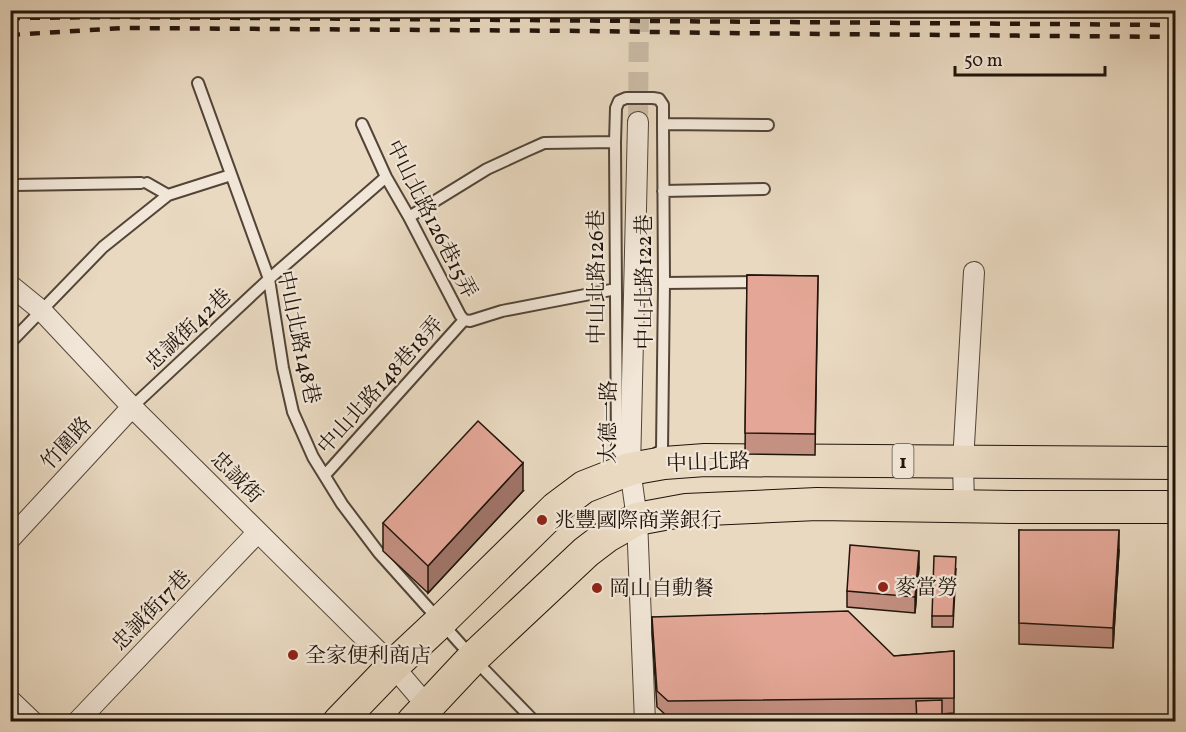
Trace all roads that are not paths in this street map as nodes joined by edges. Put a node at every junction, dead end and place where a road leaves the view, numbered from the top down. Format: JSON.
{"nodes":[{"id":1,"x":198,"y":83,"type":"dead end"},
{"id":2,"x":638,"y":98,"type":"joint"},
{"id":3,"x":638,"y":122,"type":"tunnel mouth"},
{"id":4,"x":362,"y":124,"type":"dead end"},
{"id":5,"x":663,"y":124,"type":"junction"},
{"id":6,"x":768,"y":125,"type":"dead end"},
{"id":7,"x":615,"y":142,"type":"junction"},
{"id":8,"x":231,"y":175,"type":"junction"},
{"id":9,"x":386,"y":177,"type":"junction"},
{"id":10,"x":14,"y":185,"type":"dead end"},
{"id":11,"x":764,"y":189,"type":"dead end"},
{"id":12,"x":663,"y":191,"type":"junction"},
{"id":13,"x":168,"y":195,"type":"junction"},
{"id":14,"x":409,"y":217,"type":"junction"},
{"id":15,"x":974,"y":272,"type":"dead end"},
{"id":16,"x":269,"y":279,"type":"junction"},
{"id":17,"x":759,"y":282,"type":"edge"},
{"id":18,"x":664,"y":283,"type":"junction"},
{"id":19,"x":10,"y":285,"type":"edge"},
{"id":20,"x":616,"y":289,"type":"junction"},
{"id":21,"x":42,"y":311,"type":"junction"},
{"id":22,"x":464,"y":320,"type":"junction"},
{"id":23,"x":10,"y":343,"type":"edge"},
{"id":24,"x":132,"y":407,"type":"junction"},
{"id":25,"x":963,"y":462,"type":"junction"},
{"id":26,"x":1176,"y":463,"type":"edge"},
{"id":27,"x":630,"y":469,"type":"junction"},
{"id":28,"x":325,"y":475,"type":"junction"},
{"id":29,"x":964,"y":507,"type":"junction"},
{"id":30,"x":1176,"y":507,"type":"edge"},
{"id":31,"x":637,"y":519,"type":"junction"},
{"id":32,"x":258,"y":532,"type":"junction"},
{"id":33,"x":10,"y":539,"type":"edge"},
{"id":34,"x":440,"y":622,"type":"junction"},
{"id":35,"x":473,"y":658,"type":"junction"},
{"id":36,"x":393,"y":666,"type":"junction"},
{"id":37,"x":10,"y":700,"type":"edge"},
{"id":38,"x":420,"y":714,"type":"edge"},
{"id":39,"x":33,"y":722,"type":"edge"},
{"id":40,"x":77,"y":722,"type":"edge"},
{"id":41,"x":339,"y":722,"type":"edge"},
{"id":42,"x":535,"y":722,"type":"edge"},
{"id":43,"x":645,"y":722,"type":"edge"}],
"edges":[{"from":1,"to":8,"type":"lane","name":"中山北路148巷"},
{"from":2,"to":5,"type":"lane","name":"中山北路122巷"},
{"from":2,"to":7,"type":"lane","name":"中山北路126巷"},
{"from":3,"to":27,"type":"street","name":"大德一路"},
{"from":4,"to":9,"type":"lane","name":"中山北路126巷15弄"},
{"from":5,"to":6,"type":"lane"},
{"from":5,"to":12,"type":"lane","name":"中山北路122巷"},
{"from":7,"to":14,"type":"lane"},
{"from":7,"to":20,"type":"lane","name":"中山北路126巷"},
{"from":8,"to":13,"type":"lane"},
{"from":8,"to":16,"type":"lane","name":"中山北路148巷"},
{"from":9,"to":14,"type":"lane","name":"中山北路126巷15弄"},
{"from":9,"to":16,"type":"lane","name":"忠誠街42巷"},
{"from":10,"to":13,"type":"lane"},
{"from":11,"to":12,"type":"lane"},
{"from":12,"to":18,"type":"lane","name":"中山北路122巷"},
{"from":13,"to":21,"type":"lane"},
{"from":14,"to":22,"type":"lane","name":"中山北路126巷15弄"},
{"from":15,"to":25,"type":"street"},
{"from":16,"to":24,"type":"lane","name":"忠誠街42巷"},
{"from":16,"to":28,"type":"lane","name":"中山北路148巷"},
{"from":17,"to":18,"type":"lane"},
{"from":18,"to":27,"type":"lane","name":"中山北路122巷"},
{"from":19,"to":21,"type":"street","name":"忠誠街"},
{"from":20,"to":22,"type":"lane","name":"中山北路126巷15弄"},
{"from":20,"to":27,"type":"lane","name":"中山北路126巷"},
{"from":21,"to":23,"type":"lane"},
{"from":21,"to":24,"type":"street","name":"忠誠街"},
{"from":22,"to":28,"type":"lane","name":"中山北路148巷18弄"},
{"from":24,"to":32,"type":"street","name":"忠誠街"},
{"from":24,"to":33,"type":"street","name":"竹圍路"},
{"from":25,"to":26,"type":"main road","name":"中山北路","number":"1"},
{"from":25,"to":27,"type":"main road","name":"中山北路","number":"1"},
{"from":25,"to":29,"type":"street"},
{"from":27,"to":31,"type":"street","name":"大德一路"},
{"from":27,"to":34,"type":"main road","name":"中山北路","number":"1"},
{"from":28,"to":34,"type":"lane","name":"中山北路148巷"},
{"from":29,"to":30,"type":"main road","number":"1"},
{"from":29,"to":31,"type":"main road","number":"1"},
{"from":31,"to":35,"type":"main road","number":"1"},
{"from":31,"to":43,"type":"street","name":"大德一路"},
{"from":32,"to":36,"type":"street","name":"忠誠街"},
{"from":32,"to":40,"type":"street","name":"忠誠街17巷"},
{"from":34,"to":35,"type":"lane","name":"中山北路148巷"},
{"from":34,"to":36,"type":"main road","name":"中山北路","number":"1"},
{"from":35,"to":38,"type":"main road","number":"1"},
{"from":35,"to":42,"type":"lane","name":"中山北路148巷"},
{"from":36,"to":38,"type":"street","name":"忠誠街"},
{"from":36,"to":41,"type":"main road","name":"中山北路","number":"1"},
{"from":37,"to":39,"type":"street"}]}
